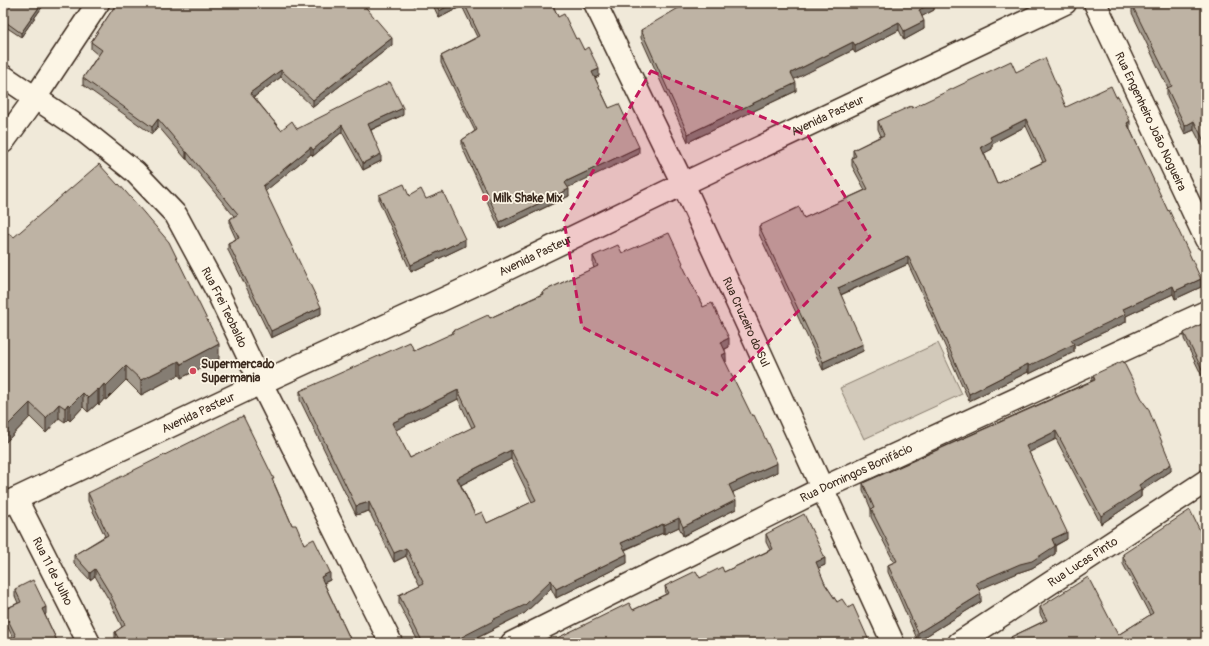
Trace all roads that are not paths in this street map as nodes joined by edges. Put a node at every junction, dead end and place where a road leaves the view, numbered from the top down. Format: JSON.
{"nodes":[{"id":1,"x":98,"y":3,"type":"edge"},
{"id":2,"x":595,"y":3,"type":"edge"},
{"id":3,"x":1065,"y":3,"type":"edge"},
{"id":4,"x":1095,"y":3,"type":"edge"},
{"id":5,"x":3,"y":76,"type":"edge"},
{"id":6,"x":35,"y":98,"type":"junction"},
{"id":7,"x":3,"y":142,"type":"edge"},
{"id":8,"x":683,"y":184,"type":"junction"},
{"id":9,"x":1199,"y":209,"type":"edge"},
{"id":10,"x":1206,"y":240,"type":"edge"},
{"id":11,"x":1206,"y":312,"type":"edge"},
{"id":12,"x":261,"y":383,"type":"junction"},
{"id":13,"x":1206,"y":481,"type":"edge"},
{"id":14,"x":823,"y":488,"type":"junction"},
{"id":15,"x":10,"y":502,"type":"edge"},
{"id":16,"x":89,"y":643,"type":"edge"},
{"id":17,"x":391,"y":643,"type":"edge"},
{"id":18,"x":512,"y":643,"type":"edge"},
{"id":19,"x":893,"y":643,"type":"edge"},
{"id":20,"x":959,"y":643,"type":"edge"}],
"edges":[{"from":1,"to":6,"type":"street"},
{"from":2,"to":8,"type":"street","name":"Rua Cruzeiro do Sul"},
{"from":3,"to":8,"type":"street","name":"Avenida Pasteur"},
{"from":4,"to":9,"type":"street","name":"Rua Engenheiro João Nogueira"},
{"from":5,"to":6,"type":"street","name":"Rua Frei Teobaldo"},
{"from":6,"to":7,"type":"street"},
{"from":6,"to":12,"type":"street","name":"Rua Frei Teobaldo"},
{"from":8,"to":12,"type":"street","name":"Avenida Pasteur"},
{"from":8,"to":14,"type":"street","name":"Rua Cruzeiro do Sul"},
{"from":9,"to":10,"type":"street","name":"Rua Engenheiro João Nogueira"},
{"from":11,"to":14,"type":"street","name":"Rua Domingos Bonifácio"},
{"from":12,"to":15,"type":"street","name":"Avenida Pasteur"},
{"from":12,"to":17,"type":"street","name":"Rua Frei Teobaldo"},
{"from":13,"to":20,"type":"street","name":"Rua Lucas Pinto"},
{"from":14,"to":18,"type":"street","name":"Rua Domingos Bonifácio"},
{"from":14,"to":19,"type":"street","name":"Rua Cruzeiro do Sul"},
{"from":15,"to":16,"type":"street","name":"Rua 11 de Julho"}]}
